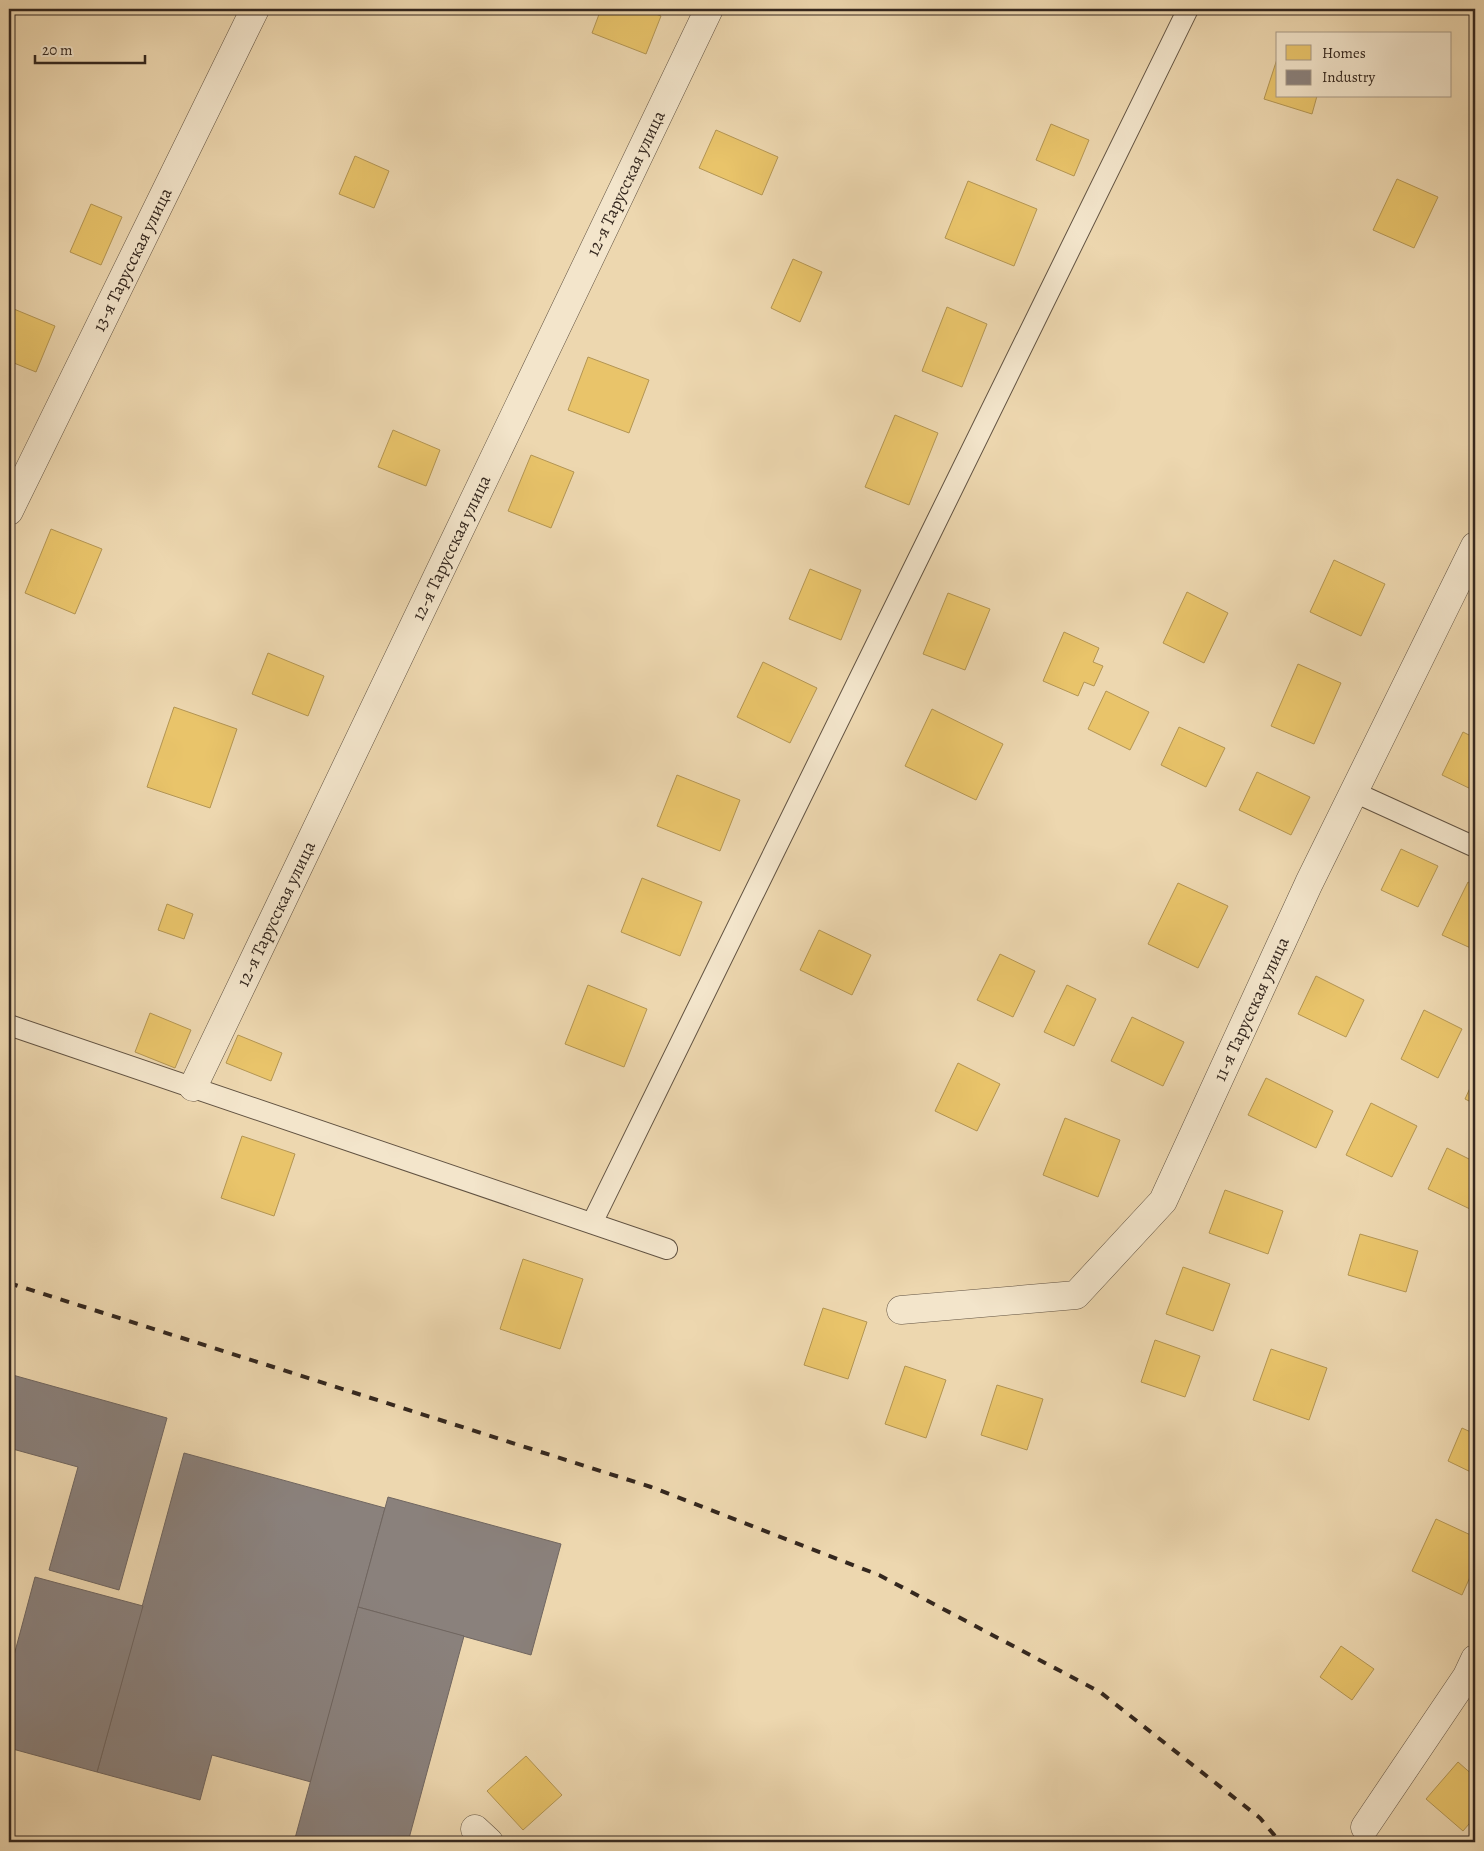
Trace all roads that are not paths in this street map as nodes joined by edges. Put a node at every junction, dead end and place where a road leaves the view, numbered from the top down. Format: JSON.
{"nodes":[{"id":1,"x":255,"y":9,"type":"edge"},
{"id":2,"x":709,"y":9,"type":"edge"},
{"id":3,"x":1188,"y":9,"type":"edge"},
{"id":4,"x":9,"y":511,"type":"edge"},
{"id":5,"x":1475,"y":546,"type":"edge"},
{"id":6,"x":1354,"y":792,"type":"junction"},
{"id":7,"x":1475,"y":846,"type":"edge"},
{"id":8,"x":9,"y":1025,"type":"edge"},
{"id":9,"x":193,"y":1088,"type":"junction"},
{"id":10,"x":592,"y":1223,"type":"junction"},
{"id":11,"x":667,"y":1249,"type":"dead end"},
{"id":12,"x":900,"y":1310,"type":"dead end"},
{"id":13,"x":1475,"y":1659,"type":"edge"},
{"id":14,"x":1366,"y":1826,"type":"dead end"}],
"edges":[{"from":1,"to":4,"type":"street","name":"13-я Тарусская улица"},
{"from":2,"to":9,"type":"street","name":"12-я Тарусская улица"},
{"from":3,"to":10,"type":"lane"},
{"from":5,"to":6,"type":"street","name":"11-я Тарусская улица"},
{"from":6,"to":7,"type":"lane"},
{"from":6,"to":12,"type":"street","name":"11-я Тарусская улица"},
{"from":8,"to":9,"type":"lane"},
{"from":9,"to":10,"type":"lane"},
{"from":10,"to":11,"type":"lane"},
{"from":13,"to":14,"type":"street"}]}
